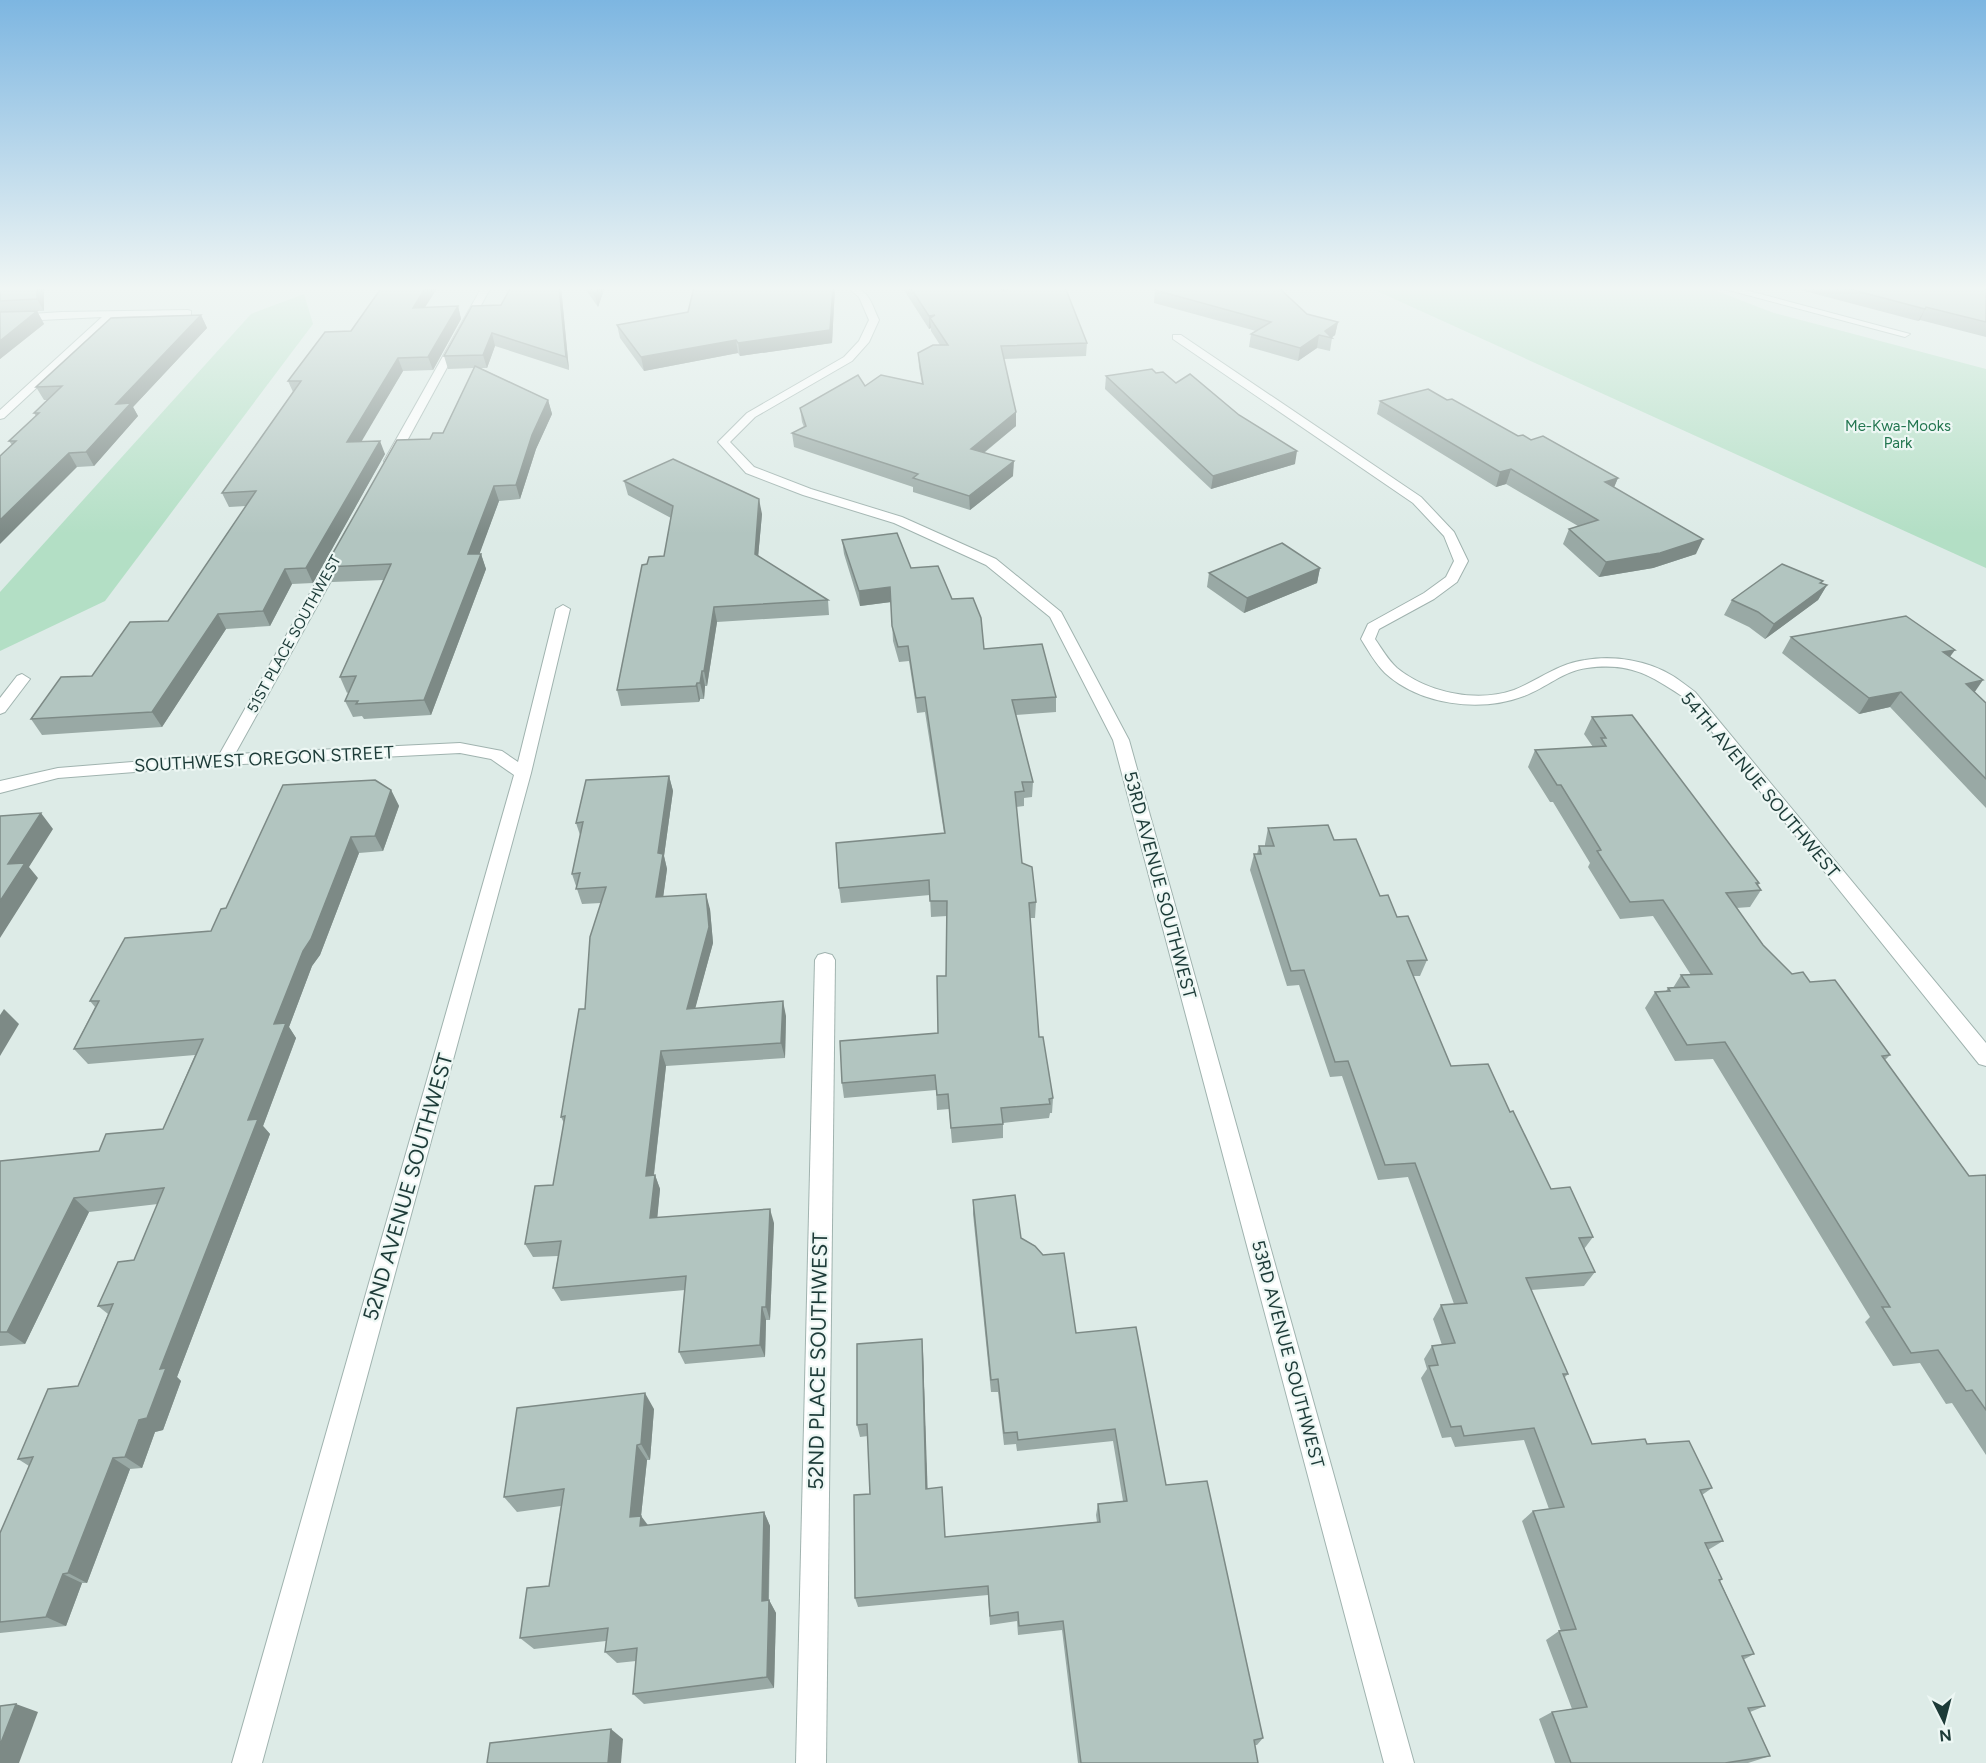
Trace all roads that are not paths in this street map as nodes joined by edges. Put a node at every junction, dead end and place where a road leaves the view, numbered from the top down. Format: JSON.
{"nodes":[{"id":1,"x":51,"y":369,"type":"edge"},
{"id":2,"x":442,"y":369,"type":"edge"},
{"id":3,"x":830,"y":369,"type":"edge"},
{"id":4,"x":1225,"y":369,"type":"edge"},
{"id":5,"x":0,"y":416,"type":"edge"},
{"id":6,"x":386,"y":470,"type":"edge"},
{"id":7,"x":345,"y":542,"type":"edge"},
{"id":8,"x":563,"y":609,"type":"dead end"},
{"id":9,"x":22,"y":679,"type":"dead end"},
{"id":10,"x":0,"y":709,"type":"edge"},
{"id":11,"x":224,"y":760,"type":"junction"},
{"id":12,"x":524,"y":773,"type":"junction"},
{"id":13,"x":0,"y":787,"type":"edge"},
{"id":14,"x":825,"y":960,"type":"dead end"},
{"id":15,"x":1986,"y":1058,"type":"edge"},
{"id":16,"x":247,"y":1763,"type":"edge"},
{"id":17,"x":811,"y":1763,"type":"edge"},
{"id":18,"x":1399,"y":1763,"type":"edge"}],
"edges":[{"from":1,"to":5,"type":"street"},
{"from":2,"to":6,"type":"street"},
{"from":3,"to":18,"type":"street","name":"53RD AVENUE SOUTHWEST"},
{"from":4,"to":15,"type":"street","name":"54TH AVENUE SOUTHWEST"},
{"from":7,"to":11,"type":"street","name":"51ST PLACE SOUTHWEST"},
{"from":8,"to":12,"type":"street","name":"52ND AVENUE SOUTHWEST"},
{"from":9,"to":10,"type":"street"},
{"from":11,"to":12,"type":"street","name":"SOUTHWEST OREGON STREET"},
{"from":11,"to":13,"type":"street","name":"SOUTHWEST OREGON STREET"},
{"from":12,"to":16,"type":"street","name":"52ND AVENUE SOUTHWEST"},
{"from":14,"to":17,"type":"street","name":"52ND PLACE SOUTHWEST"}]}
